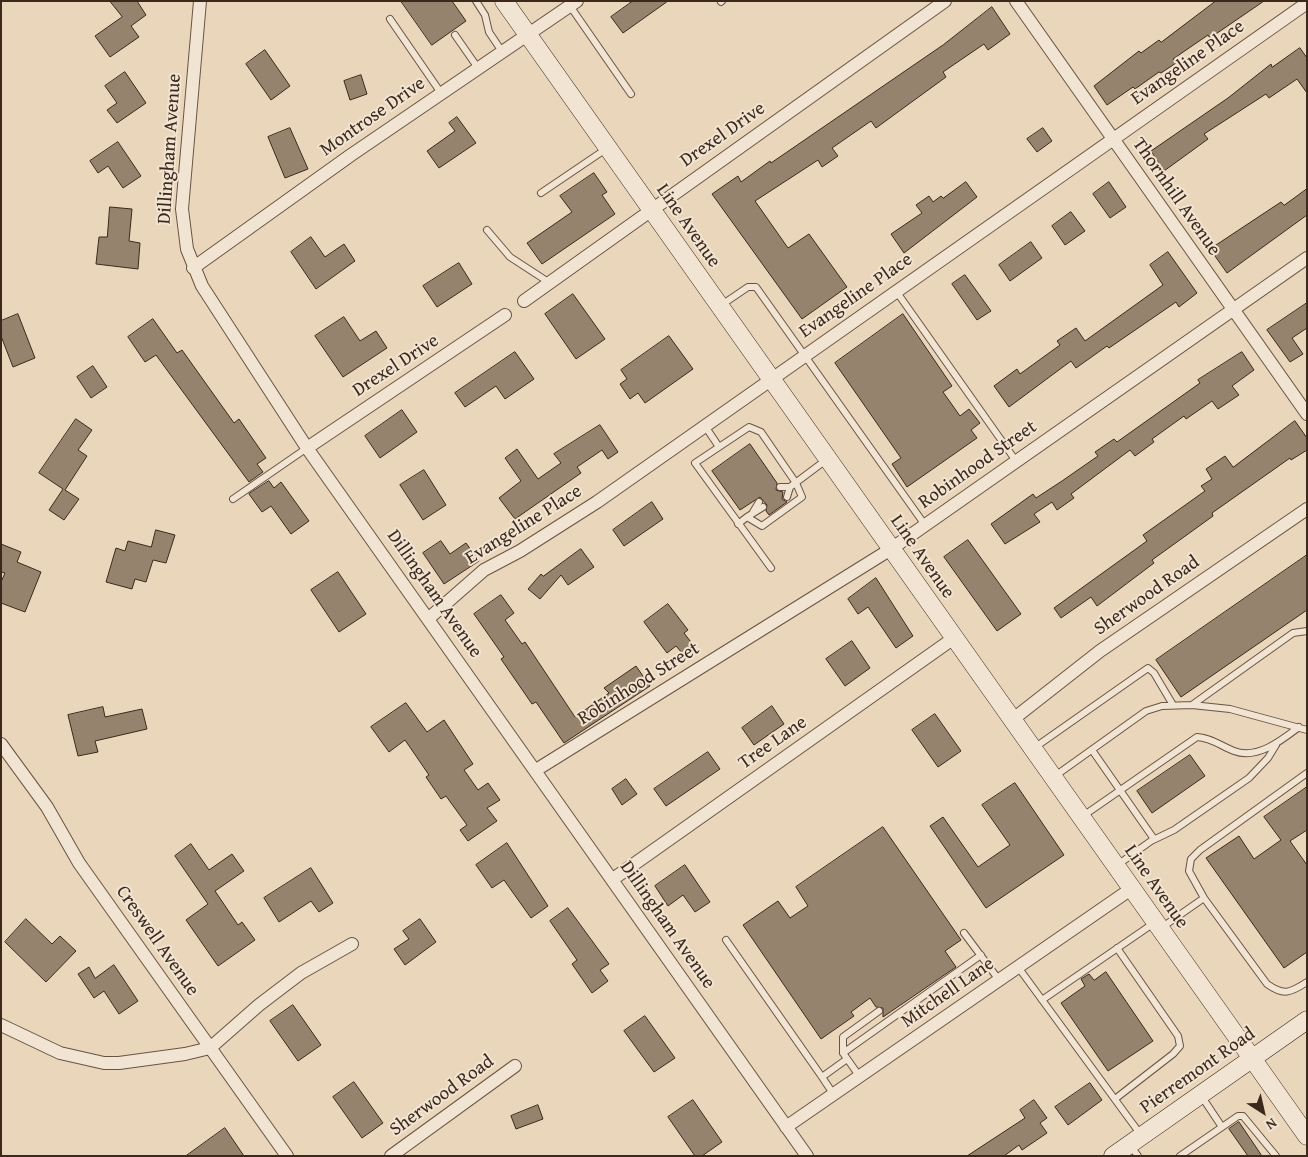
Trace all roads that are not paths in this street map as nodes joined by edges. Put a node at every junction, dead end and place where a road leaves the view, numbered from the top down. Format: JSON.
{"nodes":[{"id":1,"x":200,"y":1,"type":"edge"},
{"id":2,"x":476,"y":1,"type":"edge"},
{"id":3,"x":504,"y":1,"type":"edge"},
{"id":4,"x":945,"y":1,"type":"edge"},
{"id":5,"x":1016,"y":1,"type":"edge"},
{"id":6,"x":1307,"y":3,"type":"edge"},
{"id":7,"x":574,"y":4,"type":"edge"},
{"id":8,"x":390,"y":19,"type":"dead end"},
{"id":9,"x":455,"y":35,"type":"dead end"},
{"id":10,"x":528,"y":35,"type":"junction"},
{"id":11,"x":503,"y":53,"type":"junction"},
{"id":12,"x":478,"y":68,"type":"junction"},
{"id":13,"x":441,"y":93,"type":"junction"},
{"id":14,"x":631,"y":94,"type":"dead end"},
{"id":15,"x":1112,"y":139,"type":"junction"},
{"id":16,"x":607,"y":148,"type":"junction"},
{"id":17,"x":541,"y":193,"type":"dead end"},
{"id":18,"x":650,"y":209,"type":"junction"},
{"id":19,"x":487,"y":230,"type":"dead end"},
{"id":20,"x":1307,"y":258,"type":"edge"},
{"id":21,"x":193,"y":268,"type":"junction"},
{"id":22,"x":550,"y":283,"type":"junction"},
{"id":23,"x":896,"y":291,"type":"junction"},
{"id":24,"x":524,"y":301,"type":"dead end"},
{"id":25,"x":719,"y":307,"type":"junction"},
{"id":26,"x":1233,"y":309,"type":"junction"},
{"id":27,"x":505,"y":315,"type":"dead end"},
{"id":28,"x":804,"y":356,"type":"junction"},
{"id":29,"x":771,"y":379,"type":"junction"},
{"id":30,"x":1307,"y":414,"type":"edge"},
{"id":31,"x":705,"y":426,"type":"junction"},
{"id":32,"x":719,"y":447,"type":"junction"},
{"id":33,"x":307,"y":448,"type":"junction"},
{"id":34,"x":827,"y":460,"type":"junction"},
{"id":35,"x":1016,"y":461,"type":"junction"},
{"id":36,"x":796,"y":482,"type":"junction"},
{"id":37,"x":790,"y":487,"type":"junction"},
{"id":38,"x":233,"y":498,"type":"dead end"},
{"id":39,"x":1307,"y":508,"type":"edge"},
{"id":40,"x":750,"y":515,"type":"junction"},
{"id":41,"x":738,"y":524,"type":"junction"},
{"id":42,"x":925,"y":525,"type":"junction"},
{"id":43,"x":891,"y":549,"type":"junction"},
{"id":44,"x":771,"y":568,"type":"dead end"},
{"id":45,"x":428,"y":619,"type":"junction"},
{"id":46,"x":1307,"y":630,"type":"edge"},
{"id":47,"x":954,"y":638,"type":"junction"},
{"id":48,"x":1192,"y":704,"type":"junction"},
{"id":49,"x":1173,"y":705,"type":"junction"},
{"id":50,"x":1012,"y":720,"type":"junction"},
{"id":51,"x":1299,"y":727,"type":"junction"},
{"id":52,"x":1307,"y":730,"type":"edge"},
{"id":53,"x":1,"y":744,"type":"edge"},
{"id":54,"x":1276,"y":745,"type":"junction"},
{"id":55,"x":1032,"y":749,"type":"junction"},
{"id":56,"x":1092,"y":750,"type":"junction"},
{"id":57,"x":536,"y":770,"type":"junction"},
{"id":58,"x":1307,"y":773,"type":"edge"},
{"id":59,"x":1052,"y":778,"type":"junction"},
{"id":60,"x":1120,"y":790,"type":"junction"},
{"id":61,"x":1081,"y":818,"type":"junction"},
{"id":62,"x":1154,"y":839,"type":"junction"},
{"id":63,"x":1115,"y":866,"type":"junction"},
{"id":64,"x":613,"y":880,"type":"junction"},
{"id":65,"x":1131,"y":889,"type":"junction"},
{"id":66,"x":1204,"y":898,"type":"junction"},
{"id":67,"x":1157,"y":925,"type":"junction"},
{"id":68,"x":964,"y":933,"type":"dead end"},
{"id":69,"x":726,"y":940,"type":"dead end"},
{"id":70,"x":352,"y":944,"type":"dead end"},
{"id":71,"x":1117,"y":948,"type":"junction"},
{"id":72,"x":981,"y":955,"type":"junction"},
{"id":73,"x":1018,"y":967,"type":"junction"},
{"id":74,"x":999,"y":980,"type":"junction"},
{"id":75,"x":1307,"y":982,"type":"edge"},
{"id":76,"x":1042,"y":1000,"type":"junction"},
{"id":77,"x":879,"y":1011,"type":"dead end"},
{"id":78,"x":1307,"y":1020,"type":"edge"},
{"id":79,"x":1,"y":1025,"type":"edge"},
{"id":80,"x":210,"y":1048,"type":"junction"},
{"id":81,"x":845,"y":1056,"type":"junction"},
{"id":82,"x":1252,"y":1058,"type":"junction"},
{"id":83,"x":515,"y":1066,"type":"dead end"},
{"id":84,"x":822,"y":1077,"type":"junction"},
{"id":85,"x":860,"y":1077,"type":"junction"},
{"id":86,"x":834,"y":1095,"type":"junction"},
{"id":87,"x":1200,"y":1095,"type":"junction"},
{"id":88,"x":1115,"y":1099,"type":"junction"},
{"id":89,"x":786,"y":1127,"type":"junction"},
{"id":90,"x":1222,"y":1127,"type":"junction"},
{"id":91,"x":1307,"y":1136,"type":"edge"},
{"id":92,"x":1136,"y":1145,"type":"edge"},
{"id":93,"x":287,"y":1156,"type":"edge"},
{"id":94,"x":391,"y":1156,"type":"edge"},
{"id":95,"x":807,"y":1156,"type":"edge"},
{"id":96,"x":1113,"y":1156,"type":"edge"},
{"id":97,"x":1180,"y":1156,"type":"edge"},
{"id":98,"x":1276,"y":1156,"type":"edge"}],
"edges":[{"from":1,"to":21,"type":"street","name":"Dillingham Avenue"},
{"from":2,"to":11,"type":"lane"},
{"from":3,"to":10,"type":"main road","name":"Line Avenue"},
{"from":4,"to":18,"type":"street","name":"Drexel Drive"},
{"from":5,"to":15,"type":"street","name":"Thornhill Avenue"},
{"from":6,"to":15,"type":"street","name":"Evangeline Place"},
{"from":7,"to":10,"type":"street","name":"Montrose Drive"},
{"from":7,"to":14,"type":"lane"},
{"from":8,"to":13,"type":"lane"},
{"from":9,"to":12,"type":"lane"},
{"from":10,"to":11,"type":"street","name":"Montrose Drive"},
{"from":10,"to":16,"type":"main road","name":"Line Avenue"},
{"from":11,"to":12,"type":"street","name":"Montrose Drive"},
{"from":12,"to":13,"type":"street","name":"Montrose Drive"},
{"from":13,"to":21,"type":"street","name":"Montrose Drive"},
{"from":15,"to":23,"type":"street","name":"Evangeline Place"},
{"from":15,"to":26,"type":"street","name":"Thornhill Avenue"},
{"from":16,"to":17,"type":"lane"},
{"from":16,"to":18,"type":"main road","name":"Line Avenue"},
{"from":18,"to":22,"type":"street","name":"Drexel Drive"},
{"from":18,"to":25,"type":"main road","name":"Line Avenue"},
{"from":19,"to":22,"type":"lane"},
{"from":20,"to":26,"type":"street","name":"Robinhood Street"},
{"from":21,"to":33,"type":"street","name":"Dillingham Avenue"},
{"from":22,"to":24,"type":"street","name":"Drexel Drive"},
{"from":23,"to":28,"type":"street","name":"Evangeline Place"},
{"from":23,"to":35,"type":"lane"},
{"from":25,"to":28,"type":"lane"},
{"from":25,"to":29,"type":"main road","name":"Line Avenue"},
{"from":26,"to":30,"type":"street","name":"Thornhill Avenue"},
{"from":26,"to":35,"type":"street","name":"Robinhood Street"},
{"from":27,"to":33,"type":"street","name":"Drexel Drive"},
{"from":28,"to":29,"type":"street","name":"Evangeline Place"},
{"from":28,"to":42,"type":"lane"},
{"from":29,"to":31,"type":"street","name":"Evangeline Place"},
{"from":29,"to":34,"type":"main road","name":"Line Avenue"},
{"from":31,"to":32,"type":"lane"},
{"from":31,"to":45,"type":"street","name":"Evangeline Place"},
{"from":32,"to":36,"type":"lane"},
{"from":32,"to":41,"type":"lane"},
{"from":33,"to":38,"type":"lane"},
{"from":33,"to":45,"type":"street","name":"Dillingham Avenue"},
{"from":34,"to":36,"type":"lane"},
{"from":34,"to":43,"type":"main road","name":"Line Avenue"},
{"from":35,"to":42,"type":"street","name":"Robinhood Street"},
{"from":36,"to":37,"type":"lane"},
{"from":36,"to":40,"type":"lane"},
{"from":37,"to":37,"type":"lane"},
{"from":39,"to":50,"type":"street","name":"Sherwood Road"},
{"from":40,"to":40,"type":"lane"},
{"from":40,"to":41,"type":"lane"},
{"from":41,"to":44,"type":"lane"},
{"from":42,"to":43,"type":"street","name":"Robinhood Street"},
{"from":43,"to":47,"type":"main road","name":"Line Avenue"},
{"from":43,"to":57,"type":"street","name":"Robinhood Street"},
{"from":45,"to":57,"type":"street","name":"Dillingham Avenue"},
{"from":46,"to":48,"type":"lane"},
{"from":47,"to":50,"type":"main road","name":"Line Avenue"},
{"from":47,"to":64,"type":"street","name":"Tree Lane"},
{"from":48,"to":49,"type":"lane"},
{"from":48,"to":51,"type":"lane"},
{"from":49,"to":55,"type":"lane"},
{"from":49,"to":56,"type":"lane"},
{"from":50,"to":55,"type":"main road","name":"Line Avenue"},
{"from":51,"to":52,"type":"lane"},
{"from":51,"to":54,"type":"lane"},
{"from":53,"to":80,"type":"street","name":"Creswell Avenue"},
{"from":54,"to":60,"type":"lane"},
{"from":54,"to":62,"type":"lane"},
{"from":55,"to":59,"type":"main road","name":"Line Avenue"},
{"from":56,"to":59,"type":"lane"},
{"from":56,"to":60,"type":"lane"},
{"from":57,"to":64,"type":"street","name":"Dillingham Avenue"},
{"from":58,"to":66,"type":"lane"},
{"from":59,"to":61,"type":"main road","name":"Line Avenue"},
{"from":60,"to":61,"type":"lane"},
{"from":60,"to":62,"type":"lane"},
{"from":61,"to":63,"type":"main road","name":"Line Avenue"},
{"from":62,"to":63,"type":"lane"},
{"from":63,"to":65,"type":"main road","name":"Line Avenue"},
{"from":64,"to":89,"type":"street","name":"Dillingham Avenue"},
{"from":65,"to":67,"type":"main road","name":"Line Avenue"},
{"from":65,"to":73,"type":"street","name":"Mitchell Lane"},
{"from":66,"to":67,"type":"lane"},
{"from":66,"to":75,"type":"lane"},
{"from":67,"to":71,"type":"lane"},
{"from":67,"to":82,"type":"main road","name":"Line Avenue"},
{"from":68,"to":72,"type":"lane"},
{"from":69,"to":84,"type":"lane"},
{"from":70,"to":80,"type":"street"},
{"from":71,"to":76,"type":"lane"},
{"from":71,"to":88,"type":"lane"},
{"from":72,"to":74,"type":"lane"},
{"from":72,"to":81,"type":"lane"},
{"from":73,"to":74,"type":"street","name":"Mitchell Lane"},
{"from":73,"to":76,"type":"lane"},
{"from":74,"to":85,"type":"street","name":"Mitchell Lane"},
{"from":76,"to":88,"type":"lane"},
{"from":77,"to":81,"type":"lane"},
{"from":78,"to":82,"type":"main road","name":"Pierremont Road"},
{"from":79,"to":80,"type":"street"},
{"from":80,"to":93,"type":"street","name":"Creswell Avenue"},
{"from":81,"to":84,"type":"lane"},
{"from":81,"to":85,"type":"lane"},
{"from":82,"to":87,"type":"main road","name":"Pierremont Road"},
{"from":82,"to":91,"type":"main road","name":"Line Avenue"},
{"from":83,"to":94,"type":"street","name":"Sherwood Road"},
{"from":84,"to":86,"type":"lane"},
{"from":85,"to":86,"type":"street","name":"Mitchell Lane"},
{"from":86,"to":89,"type":"street","name":"Mitchell Lane"},
{"from":87,"to":90,"type":"lane"},
{"from":87,"to":92,"type":"main road","name":"Pierremont Road"},
{"from":88,"to":92,"type":"lane"},
{"from":89,"to":95,"type":"street","name":"Dillingham Avenue"},
{"from":90,"to":97,"type":"lane"},
{"from":90,"to":98,"type":"lane"},
{"from":92,"to":96,"type":"main road","name":"Pierremont Road"}]}
